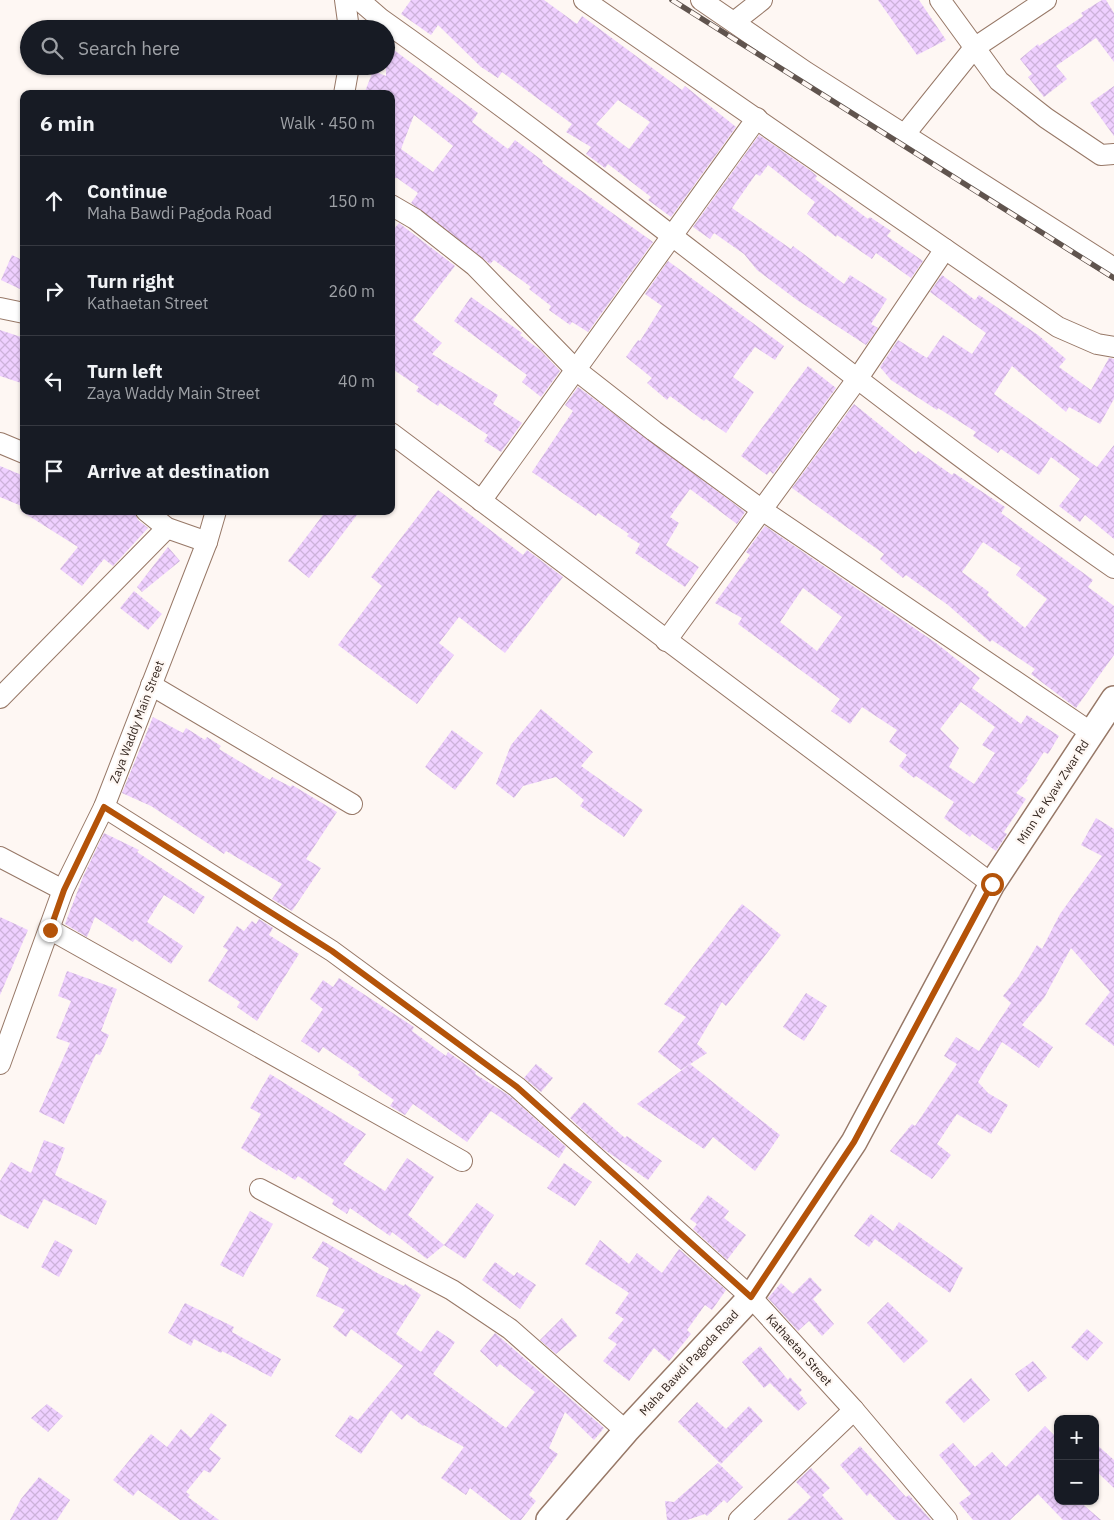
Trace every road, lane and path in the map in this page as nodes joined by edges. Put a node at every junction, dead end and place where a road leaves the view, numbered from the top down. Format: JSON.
{"nodes":[{"id":1,"x":345,"y":0,"type":"edge"},
{"id":2,"x":359,"y":0,"type":"edge"},
{"id":3,"x":584,"y":0,"type":"edge"},
{"id":4,"x":701,"y":0,"type":"edge"},
{"id":5,"x":762,"y":0,"type":"edge"},
{"id":6,"x":940,"y":0,"type":"edge"},
{"id":7,"x":1046,"y":0,"type":"edge"},
{"id":8,"x":348,"y":20,"type":"edge"},
{"id":9,"x":382,"y":20,"type":"edge"},
{"id":10,"x":734,"y":22,"type":"junction"},
{"id":11,"x":395,"y":29,"type":"edge"},
{"id":12,"x":974,"y":48,"type":"junction"},
{"id":13,"x":347,"y":75,"type":"edge"},
{"id":14,"x":345,"y":90,"type":"edge"},
{"id":15,"x":757,"y":118,"type":"junction"},
{"id":16,"x":905,"y":134,"type":"junction"},
{"id":17,"x":1114,"y":154,"type":"edge"},
{"id":18,"x":395,"y":207,"type":"edge"},
{"id":19,"x":672,"y":237,"type":"junction"},
{"id":20,"x":945,"y":249,"type":"junction"},
{"id":21,"x":1114,"y":268,"type":"edge"},
{"id":22,"x":0,"y":308,"type":"edge"},
{"id":23,"x":20,"y":312,"type":"edge"},
{"id":24,"x":1114,"y":347,"type":"edge"},
{"id":25,"x":576,"y":370,"type":"junction"},
{"id":26,"x":858,"y":378,"type":"junction"},
{"id":27,"x":395,"y":436,"type":"edge"},
{"id":28,"x":0,"y":443,"type":"edge"},
{"id":29,"x":20,"y":451,"type":"edge"},
{"id":30,"x":481,"y":501,"type":"junction"},
{"id":31,"x":762,"y":510,"type":"junction"},
{"id":32,"x":151,"y":515,"type":"edge"},
{"id":33,"x":215,"y":515,"type":"edge"},
{"id":34,"x":167,"y":528,"type":"junction"},
{"id":35,"x":207,"y":542,"type":"junction"},
{"id":36,"x":1114,"y":568,"type":"edge"},
{"id":37,"x":666,"y":641,"type":"junction"},
{"id":38,"x":151,"y":685,"type":"junction"},
{"id":39,"x":0,"y":698,"type":"edge"},
{"id":40,"x":1114,"y":699,"type":"edge"},
{"id":41,"x":1092,"y":733,"type":"junction"},
{"id":42,"x":352,"y":804,"type":"dead end"},
{"id":43,"x":104,"y":807,"type":"junction"},
{"id":44,"x":0,"y":856,"type":"edge"},
{"id":45,"x":992,"y":884,"type":"junction"},
{"id":46,"x":64,"y":890,"type":"junction"},
{"id":47,"x":50,"y":930,"type":"junction"},
{"id":48,"x":0,"y":1064,"type":"edge"},
{"id":49,"x":462,"y":1161,"type":"dead end"},
{"id":50,"x":260,"y":1188,"type":"dead end"},
{"id":51,"x":751,"y":1297,"type":"junction"},
{"id":52,"x":854,"y":1410,"type":"junction"},
{"id":53,"x":626,"y":1431,"type":"junction"},
{"id":54,"x":549,"y":1520,"type":"edge"},
{"id":55,"x":738,"y":1520,"type":"edge"},
{"id":56,"x":947,"y":1520,"type":"edge"}],
"edges":[{"from":1,"to":8,"type":"street"},
{"from":2,"to":9,"type":"street"},
{"from":3,"to":15,"type":"street"},
{"from":4,"to":10,"type":"street"},
{"from":5,"to":10,"type":"street"},
{"from":6,"to":12,"type":"street"},
{"from":7,"to":12,"type":"street"},
{"from":10,"to":16,"type":"street"},
{"from":11,"to":19,"type":"street"},
{"from":12,"to":16,"type":"street"},
{"from":12,"to":17,"type":"street"},
{"from":13,"to":14,"type":"street"},
{"from":15,"to":19,"type":"street"},
{"from":15,"to":20,"type":"street"},
{"from":16,"to":21,"type":"street"},
{"from":18,"to":25,"type":"street"},
{"from":19,"to":25,"type":"street"},
{"from":19,"to":26,"type":"street"},
{"from":20,"to":24,"type":"street"},
{"from":20,"to":26,"type":"street"},
{"from":22,"to":23,"type":"street"},
{"from":25,"to":30,"type":"street"},
{"from":25,"to":31,"type":"street"},
{"from":26,"to":31,"type":"street"},
{"from":26,"to":36,"type":"street"},
{"from":27,"to":30,"type":"street"},
{"from":28,"to":29,"type":"street"},
{"from":30,"to":37,"type":"street"},
{"from":31,"to":37,"type":"street"},
{"from":31,"to":41,"type":"street"},
{"from":32,"to":34,"type":"street"},
{"from":33,"to":35,"type":"street","name":"Zaya Waddy Main Street"},
{"from":34,"to":35,"type":"street"},
{"from":34,"to":39,"type":"street"},
{"from":35,"to":38,"type":"street","name":"Zaya Waddy Main Street"},
{"from":37,"to":45,"type":"street"},
{"from":38,"to":42,"type":"street"},
{"from":38,"to":43,"type":"street","name":"Zaya Waddy Main Street"},
{"from":40,"to":41,"type":"street","name":"Minn Ye Kyaw Zwar Rd"},
{"from":41,"to":45,"type":"street","name":"Minn Ye Kyaw Zwar Rd"},
{"from":43,"to":46,"type":"street","name":"Zaya Waddy Main Street"},
{"from":43,"to":51,"type":"street","name":"Kathaetan Street"},
{"from":44,"to":46,"type":"street"},
{"from":45,"to":51,"type":"street","name":"Maha Bawdi Pagoda Road"},
{"from":46,"to":47,"type":"street","name":"Zaya Waddy Main Street"},
{"from":47,"to":48,"type":"street","name":"Zaya Waddy Main Street"},
{"from":47,"to":49,"type":"street"},
{"from":50,"to":53,"type":"street"},
{"from":51,"to":52,"type":"street","name":"Kathaetan Street"},
{"from":51,"to":53,"type":"street","name":"Maha Bawdi Pagoda Road"},
{"from":52,"to":55,"type":"street"},
{"from":52,"to":56,"type":"street","name":"Kathaetan Street"},
{"from":53,"to":54,"type":"street","name":"Maha Bawdi Pagoda Road"}]}
